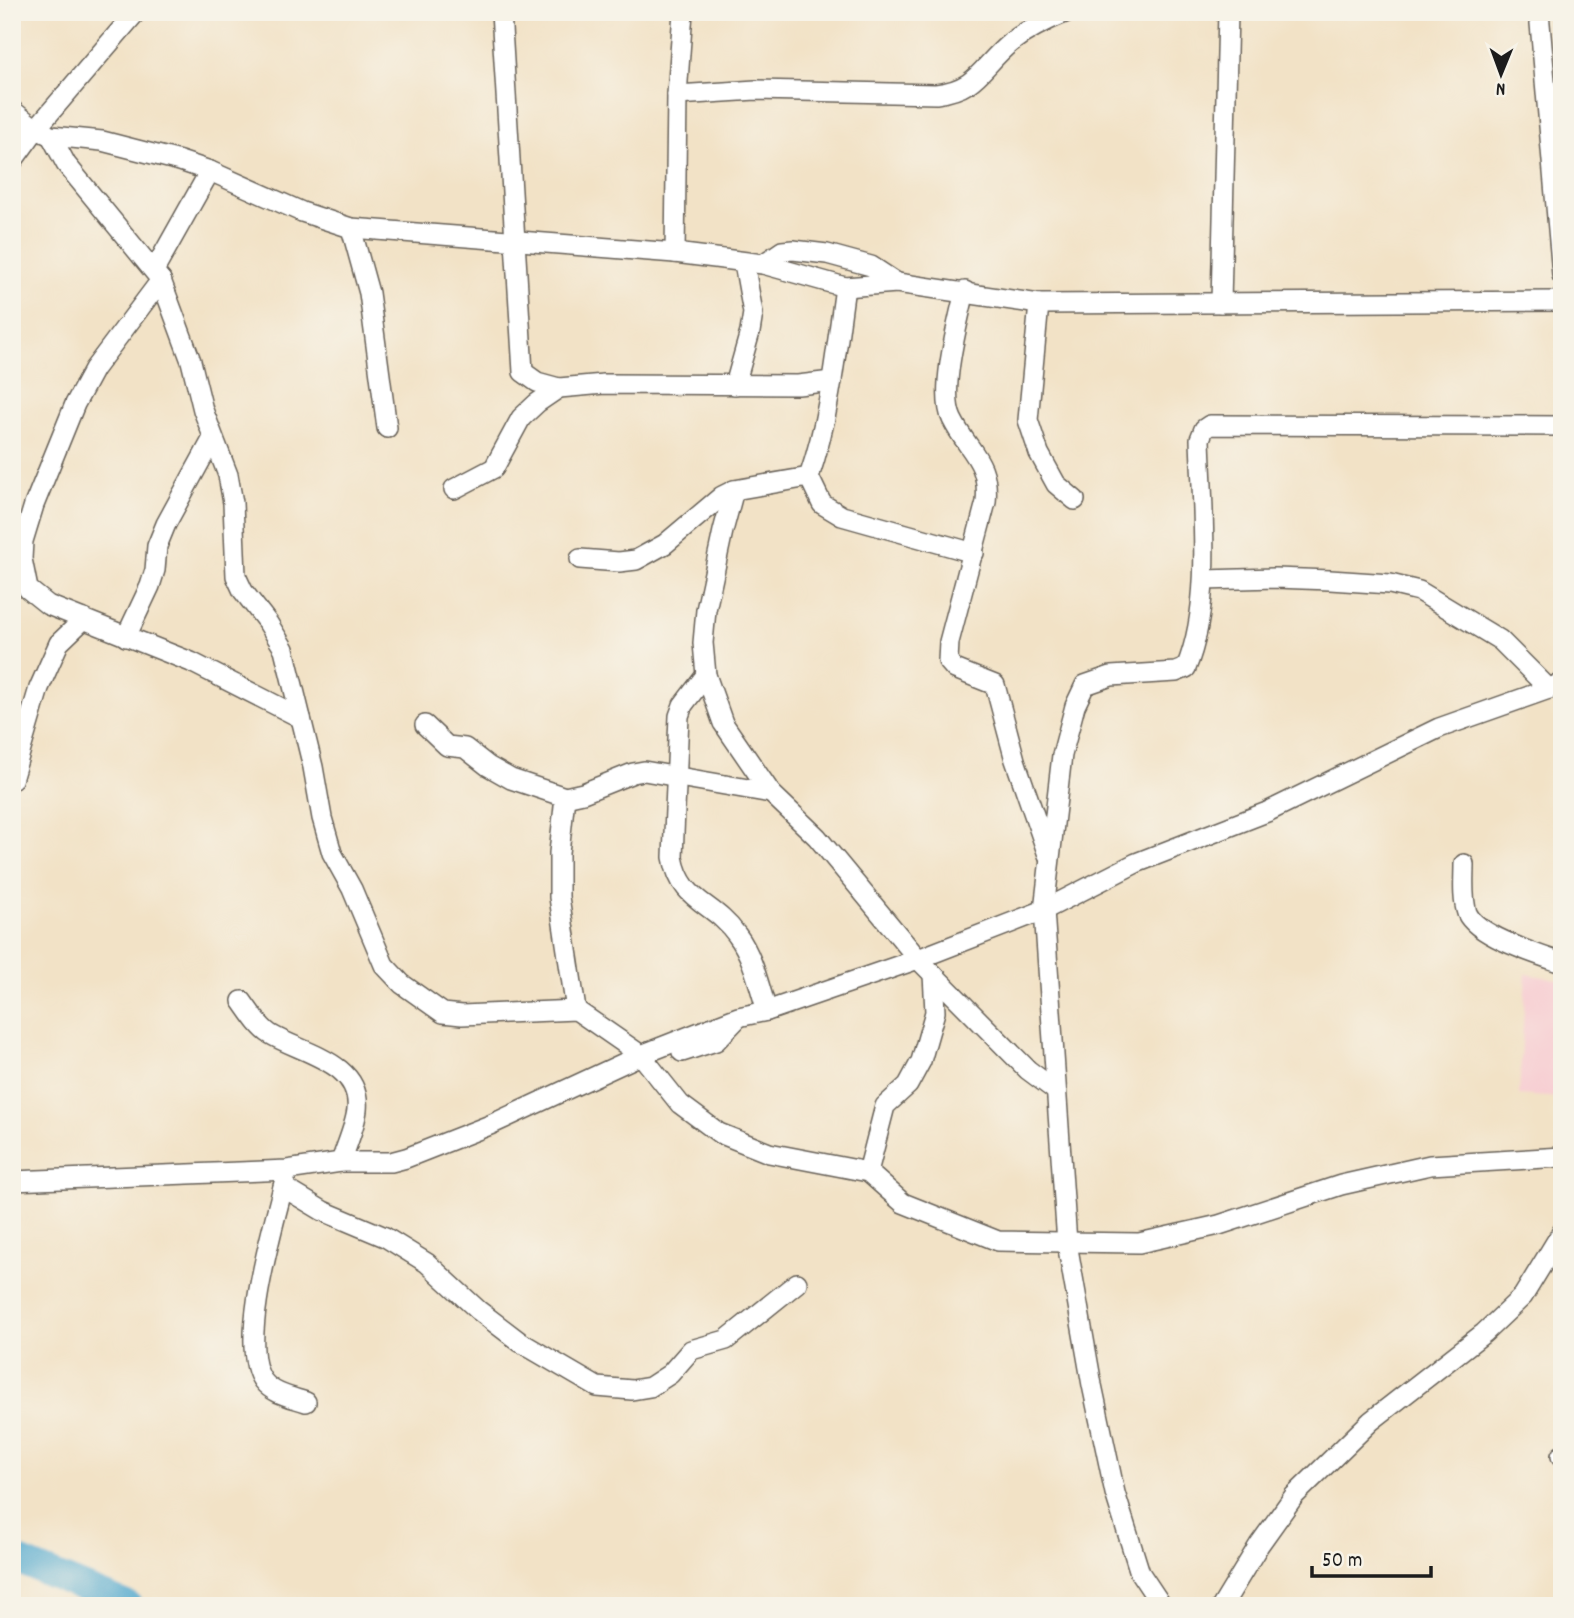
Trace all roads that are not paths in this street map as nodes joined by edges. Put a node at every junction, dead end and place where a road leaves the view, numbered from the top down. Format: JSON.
{"nodes":[{"id":1,"x":135,"y":12,"type":"edge"},
{"id":2,"x":501,"y":12,"type":"edge"},
{"id":3,"x":683,"y":12,"type":"edge"},
{"id":4,"x":1068,"y":12,"type":"edge"},
{"id":5,"x":1228,"y":12,"type":"edge"},
{"id":6,"x":1539,"y":12,"type":"edge"},
{"id":7,"x":677,"y":95,"type":"junction"},
{"id":8,"x":12,"y":110,"type":"edge"},
{"id":9,"x":43,"y":132,"type":"junction"},
{"id":10,"x":15,"y":155,"type":"edge"},
{"id":11,"x":210,"y":171,"type":"junction"},
{"id":12,"x":351,"y":228,"type":"junction"},
{"id":13,"x":516,"y":242,"type":"junction"},
{"id":14,"x":675,"y":253,"type":"junction"},
{"id":15,"x":753,"y":264,"type":"junction"},
{"id":16,"x":158,"y":275,"type":"junction"},
{"id":17,"x":1562,"y":275,"type":"edge"},
{"id":18,"x":897,"y":283,"type":"junction"},
{"id":19,"x":845,"y":287,"type":"junction"},
{"id":20,"x":965,"y":291,"type":"junction"},
{"id":21,"x":1562,"y":301,"type":"edge"},
{"id":22,"x":1221,"y":303,"type":"junction"},
{"id":23,"x":1040,"y":304,"type":"junction"},
{"id":24,"x":832,"y":381,"type":"junction"},
{"id":25,"x":735,"y":384,"type":"junction"},
{"id":26,"x":559,"y":387,"type":"junction"},
{"id":27,"x":1562,"y":426,"type":"edge"},
{"id":28,"x":387,"y":428,"type":"dead end"},
{"id":29,"x":213,"y":438,"type":"junction"},
{"id":30,"x":809,"y":477,"type":"junction"},
{"id":31,"x":454,"y":489,"type":"dead end"},
{"id":32,"x":734,"y":490,"type":"junction"},
{"id":33,"x":1075,"y":500,"type":"dead end"},
{"id":34,"x":974,"y":553,"type":"junction"},
{"id":35,"x":580,"y":559,"type":"dead end"},
{"id":36,"x":1204,"y":580,"type":"junction"},
{"id":37,"x":20,"y":592,"type":"edge"},
{"id":38,"x":48,"y":605,"type":"junction"},
{"id":39,"x":84,"y":618,"type":"junction"},
{"id":40,"x":126,"y":637,"type":"junction"},
{"id":41,"x":59,"y":643,"type":"junction"},
{"id":42,"x":706,"y":675,"type":"junction"},
{"id":43,"x":1555,"y":685,"type":"edge"},
{"id":44,"x":301,"y":718,"type":"junction"},
{"id":45,"x":425,"y":725,"type":"dead end"},
{"id":46,"x":677,"y":776,"type":"junction"},
{"id":47,"x":12,"y":780,"type":"edge"},
{"id":48,"x":771,"y":793,"type":"junction"},
{"id":49,"x":565,"y":797,"type":"junction"},
{"id":50,"x":1049,"y":858,"type":"junction"},
{"id":51,"x":1464,"y":864,"type":"dead end"},
{"id":52,"x":1044,"y":910,"type":"junction"},
{"id":53,"x":918,"y":959,"type":"junction"},
{"id":54,"x":1562,"y":963,"type":"edge"},
{"id":55,"x":933,"y":974,"type":"junction"},
{"id":56,"x":951,"y":991,"type":"junction"},
{"id":57,"x":242,"y":1001,"type":"dead end"},
{"id":58,"x":576,"y":1010,"type":"junction"},
{"id":59,"x":767,"y":1011,"type":"junction"},
{"id":60,"x":935,"y":1012,"type":"junction"},
{"id":61,"x":647,"y":1053,"type":"junction"},
{"id":62,"x":1055,"y":1090,"type":"junction"},
{"id":63,"x":1562,"y":1157,"type":"edge"},
{"id":64,"x":341,"y":1162,"type":"junction"},
{"id":65,"x":868,"y":1172,"type":"junction"},
{"id":66,"x":285,"y":1179,"type":"junction"},
{"id":67,"x":12,"y":1181,"type":"edge"},
{"id":68,"x":1562,"y":1232,"type":"edge"},
{"id":69,"x":1067,"y":1242,"type":"junction"},
{"id":70,"x":797,"y":1283,"type":"dead end"},
{"id":71,"x":306,"y":1402,"type":"dead end"},
{"id":72,"x":1162,"y":1606,"type":"edge"},
{"id":73,"x":1222,"y":1606,"type":"edge"}],
"edges":[{"from":1,"to":9,"type":"street"},
{"from":2,"to":13,"type":"street"},
{"from":3,"to":7,"type":"street"},
{"from":4,"to":7,"type":"street"},
{"from":5,"to":22,"type":"street"},
{"from":6,"to":17,"type":"street"},
{"from":7,"to":14,"type":"street"},
{"from":8,"to":9,"type":"street"},
{"from":9,"to":10,"type":"street"},
{"from":9,"to":11,"type":"street"},
{"from":9,"to":16,"type":"street"},
{"from":11,"to":12,"type":"street"},
{"from":11,"to":16,"type":"street"},
{"from":12,"to":13,"type":"street"},
{"from":12,"to":28,"type":"street"},
{"from":13,"to":14,"type":"street"},
{"from":13,"to":26,"type":"street"},
{"from":14,"to":15,"type":"street"},
{"from":15,"to":18,"type":"street"},
{"from":15,"to":19,"type":"street"},
{"from":15,"to":25,"type":"street"},
{"from":16,"to":29,"type":"street"},
{"from":16,"to":37,"type":"street"},
{"from":18,"to":19,"type":"street"},
{"from":18,"to":20,"type":"street"},
{"from":19,"to":24,"type":"street"},
{"from":20,"to":23,"type":"street"},
{"from":20,"to":34,"type":"street"},
{"from":21,"to":22,"type":"street"},
{"from":22,"to":23,"type":"street"},
{"from":23,"to":33,"type":"street"},
{"from":24,"to":25,"type":"street"},
{"from":24,"to":30,"type":"street"},
{"from":25,"to":26,"type":"street"},
{"from":26,"to":31,"type":"street"},
{"from":27,"to":36,"type":"street"},
{"from":29,"to":40,"type":"street"},
{"from":29,"to":44,"type":"street"},
{"from":30,"to":32,"type":"street"},
{"from":30,"to":34,"type":"street"},
{"from":32,"to":35,"type":"street"},
{"from":32,"to":42,"type":"street"},
{"from":34,"to":50,"type":"street"},
{"from":36,"to":43,"type":"street"},
{"from":36,"to":50,"type":"street"},
{"from":37,"to":38,"type":"street"},
{"from":38,"to":39,"type":"street"},
{"from":38,"to":41,"type":"street"},
{"from":39,"to":40,"type":"street"},
{"from":39,"to":41,"type":"street"},
{"from":40,"to":44,"type":"street"},
{"from":41,"to":47,"type":"street"},
{"from":42,"to":46,"type":"street"},
{"from":42,"to":48,"type":"street"},
{"from":43,"to":52,"type":"street"},
{"from":44,"to":58,"type":"street"},
{"from":45,"to":49,"type":"street"},
{"from":46,"to":48,"type":"street"},
{"from":46,"to":49,"type":"street"},
{"from":46,"to":59,"type":"street"},
{"from":48,"to":53,"type":"street"},
{"from":49,"to":58,"type":"street"},
{"from":50,"to":52,"type":"street"},
{"from":51,"to":54,"type":"street"},
{"from":52,"to":53,"type":"street"},
{"from":52,"to":62,"type":"street"},
{"from":53,"to":55,"type":"street"},
{"from":53,"to":59,"type":"street"},
{"from":55,"to":56,"type":"street"},
{"from":55,"to":60,"type":"street"},
{"from":56,"to":60,"type":"street"},
{"from":56,"to":62,"type":"street"},
{"from":57,"to":64,"type":"street"},
{"from":58,"to":61,"type":"street"},
{"from":59,"to":61,"type":"street"},
{"from":60,"to":65,"type":"street"},
{"from":61,"to":64,"type":"street"},
{"from":61,"to":65,"type":"street"},
{"from":62,"to":69,"type":"street"},
{"from":63,"to":69,"type":"street"},
{"from":64,"to":66,"type":"street"},
{"from":65,"to":69,"type":"street"},
{"from":66,"to":67,"type":"street"},
{"from":66,"to":70,"type":"street"},
{"from":66,"to":71,"type":"street"},
{"from":68,"to":73,"type":"street"},
{"from":69,"to":72,"type":"street"}]}
